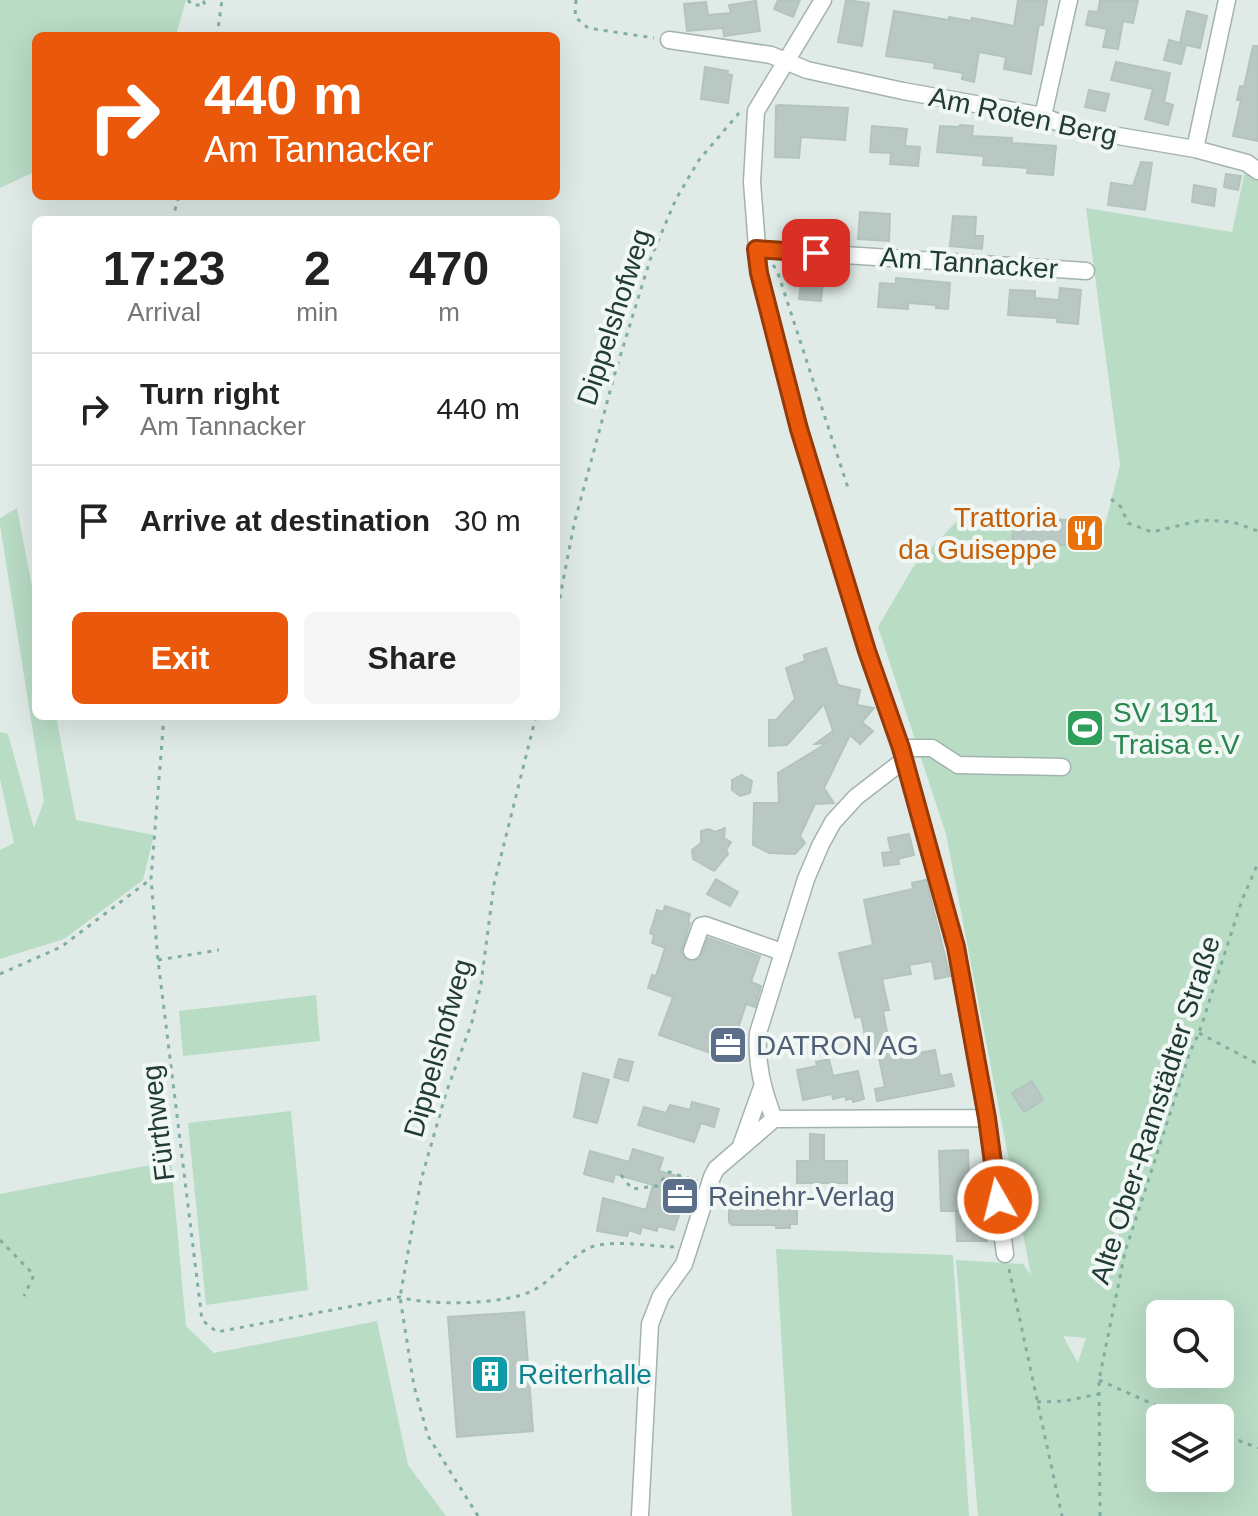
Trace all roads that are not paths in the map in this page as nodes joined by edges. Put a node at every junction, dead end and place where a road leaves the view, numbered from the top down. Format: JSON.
{"nodes":[{"id":1,"x":823,"y":0,"type":"edge"},
{"id":2,"x":1069,"y":0,"type":"edge"},
{"id":3,"x":1227,"y":0,"type":"edge"},
{"id":4,"x":669,"y":40,"type":"road end"},
{"id":5,"x":787,"y":62,"type":"junction"},
{"id":6,"x":1043,"y":116,"type":"junction"},
{"id":7,"x":1195,"y":149,"type":"junction"},
{"id":8,"x":1258,"y":171,"type":"edge"},
{"id":9,"x":756,"y":249,"type":"junction"},
{"id":10,"x":1086,"y":271,"type":"dead end"},
{"id":11,"x":903,"y":754,"type":"junction"},
{"id":12,"x":1062,"y":767,"type":"dead end"},
{"id":13,"x":692,"y":951,"type":"dead end"},
{"id":14,"x":782,"y":952,"type":"junction"},
{"id":15,"x":762,"y":1087,"type":"junction"},
{"id":16,"x":987,"y":1118,"type":"junction"},
{"id":17,"x":774,"y":1119,"type":"junction"},
{"id":18,"x":741,"y":1148,"type":"junction"},
{"id":19,"x":1005,"y":1254,"type":"road end"},
{"id":20,"x":640,"y":1516,"type":"edge"}],
"edges":[{"from":1,"to":5,"type":"street"},
{"from":2,"to":6,"type":"street"},
{"from":3,"to":7,"type":"street"},
{"from":4,"to":5,"type":"street","name":"Am Roten Berg"},
{"from":5,"to":6,"type":"street","name":"Am Roten Berg"},
{"from":5,"to":9,"type":"street"},
{"from":6,"to":7,"type":"street","name":"Am Roten Berg"},
{"from":7,"to":8,"type":"street","name":"Am Roten Berg"},
{"from":9,"to":10,"type":"street","name":"Am Tannacker"},
{"from":9,"to":11,"type":"street"},
{"from":11,"to":12,"type":"street"},
{"from":11,"to":14,"type":"street"},
{"from":11,"to":16,"type":"street"},
{"from":13,"to":14,"type":"street"},
{"from":14,"to":15,"type":"street"},
{"from":15,"to":17,"type":"street"},
{"from":15,"to":18,"type":"street"},
{"from":16,"to":17,"type":"street"},
{"from":16,"to":19,"type":"street"},
{"from":17,"to":18,"type":"street"},
{"from":18,"to":20,"type":"street"}]}
